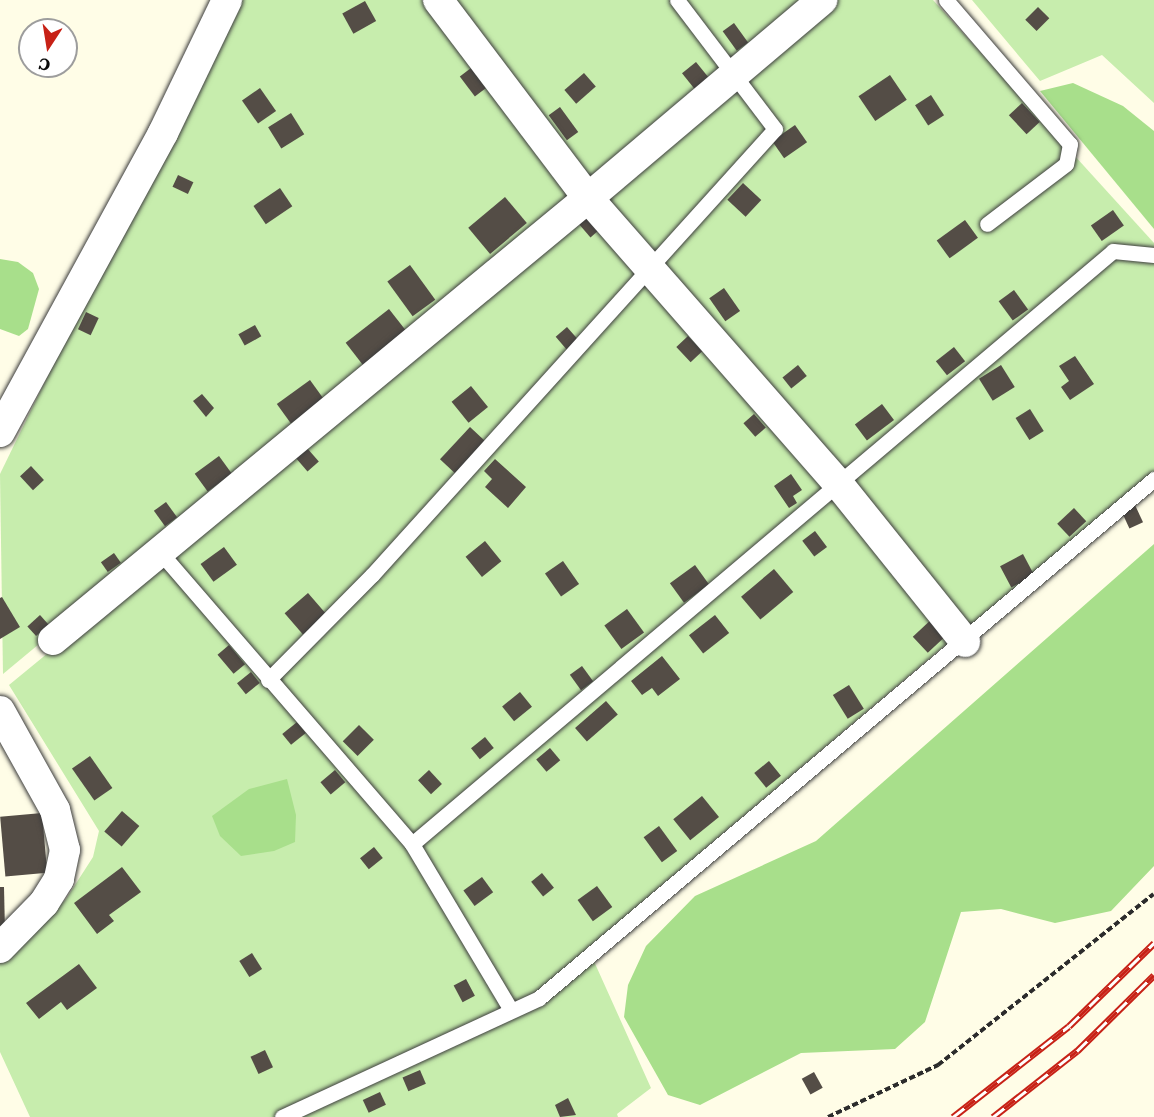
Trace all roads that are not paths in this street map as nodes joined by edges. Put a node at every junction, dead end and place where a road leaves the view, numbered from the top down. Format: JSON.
{"nodes":[{"id":1,"x":227,"y":0,"type":"edge"},
{"id":2,"x":438,"y":0,"type":"edge"},
{"id":3,"x":677,"y":0,"type":"edge"},
{"id":4,"x":822,"y":0,"type":"edge"},
{"id":5,"x":946,"y":0,"type":"edge"},
{"id":6,"x":732,"y":74,"type":"junction"},
{"id":7,"x":588,"y":198,"type":"junction"},
{"id":8,"x":987,"y":224,"type":"dead end"},
{"id":9,"x":1154,"y":255,"type":"edge"},
{"id":10,"x":648,"y":268,"type":"junction"},
{"id":11,"x":0,"y":432,"type":"edge"},
{"id":12,"x":1154,"y":479,"type":"edge"},
{"id":13,"x":837,"y":482,"type":"junction"},
{"id":14,"x":160,"y":552,"type":"junction"},
{"id":15,"x":53,"y":640,"type":"dead end"},
{"id":16,"x":965,"y":642,"type":"junction"},
{"id":17,"x":268,"y":680,"type":"junction"},
{"id":18,"x":0,"y":711,"type":"edge"},
{"id":19,"x":412,"y":844,"type":"junction"},
{"id":20,"x":0,"y":948,"type":"edge"},
{"id":21,"x":512,"y":1010,"type":"junction"},
{"id":22,"x":282,"y":1117,"type":"edge"}],
"edges":[{"from":1,"to":11,"type":"street"},
{"from":2,"to":7,"type":"street"},
{"from":3,"to":6,"type":"lane"},
{"from":4,"to":6,"type":"street"},
{"from":5,"to":8,"type":"lane"},
{"from":6,"to":7,"type":"street"},
{"from":6,"to":10,"type":"lane"},
{"from":7,"to":10,"type":"street"},
{"from":7,"to":14,"type":"street"},
{"from":9,"to":13,"type":"lane"},
{"from":10,"to":13,"type":"street"},
{"from":10,"to":17,"type":"lane"},
{"from":12,"to":16,"type":"lane"},
{"from":13,"to":16,"type":"street"},
{"from":13,"to":19,"type":"lane"},
{"from":14,"to":15,"type":"street"},
{"from":14,"to":17,"type":"lane"},
{"from":16,"to":21,"type":"lane"},
{"from":17,"to":19,"type":"lane"},
{"from":18,"to":20,"type":"street"},
{"from":19,"to":21,"type":"lane"},
{"from":21,"to":22,"type":"lane"}]}
